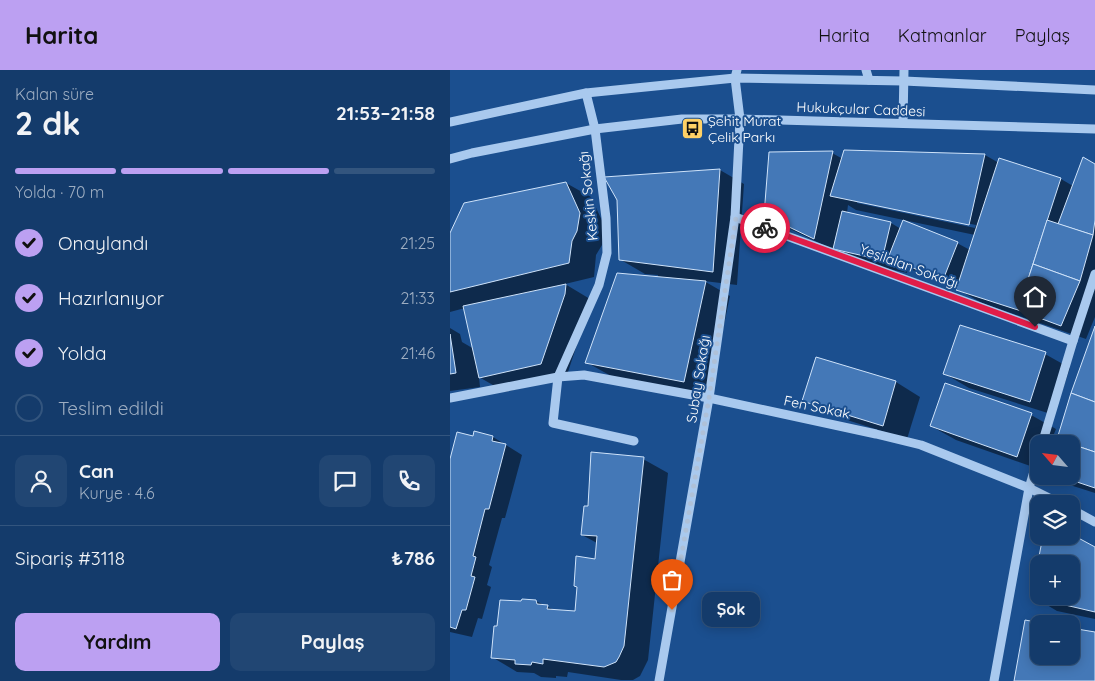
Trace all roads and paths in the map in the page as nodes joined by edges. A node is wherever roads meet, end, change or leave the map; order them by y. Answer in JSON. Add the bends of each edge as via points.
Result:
{"nodes":[{"id":1,"x":866,"y":70,"type":"edge"},
{"id":2,"x":904,"y":70,"type":"edge"},
{"id":3,"x":736,"y":74,"type":"edge"},
{"id":4,"x":869,"y":80,"type":"junction"},
{"id":5,"x":904,"y":81,"type":"junction"},
{"id":6,"x":1095,"y":90,"type":"edge"},
{"id":7,"x":586,"y":94,"type":"junction"},
{"id":8,"x":740,"y":119,"type":"junction"},
{"id":9,"x":450,"y":122,"type":"edge"},
{"id":10,"x":903,"y":123,"type":"junction"},
{"id":11,"x":1095,"y":129,"type":"edge"},
{"id":12,"x":595,"y":130,"type":"junction"},
{"id":13,"x":450,"y":159,"type":"edge"},
{"id":14,"x":736,"y":217,"type":"junction"},
{"id":15,"x":1095,"y":274,"type":"edge"},
{"id":16,"x":1073,"y":341,"type":"junction"},
{"id":17,"x":558,"y":377,"type":"junction"},
{"id":18,"x":450,"y":398,"type":"edge"},
{"id":19,"x":709,"y":398,"type":"junction"},
{"id":20,"x":1045,"y":435,"type":"edge"},
{"id":21,"x":634,"y":441,"type":"dead end"},
{"id":22,"x":1030,"y":485,"type":"edge"},
{"id":23,"x":1029,"y":488,"type":"junction"},
{"id":24,"x":1043,"y":495,"type":"edge"},
{"id":25,"x":1080,"y":514,"type":"edge"},
{"id":26,"x":1095,"y":522,"type":"edge"},
{"id":27,"x":659,"y":681,"type":"edge"},
{"id":28,"x":994,"y":681,"type":"edge"}],
"edges":[{"from":1,"to":4,"type":"street"},
{"from":2,"to":5,"type":"street"},
{"from":3,"to":4,"type":"street","name":"Hukukçular Caddesi"},
{"from":3,"to":7,"type":"street","name":"Hukukçular Caddesi"},
{"from":3,"to":8,"type":"street","name":"Subay Sokağı"},
{"from":4,"to":5,"type":"street","name":"Hukukçular Caddesi"},
{"from":5,"to":6,"type":"street","name":"Hukukçular Caddesi"},
{"from":5,"to":10,"type":"street"},
{"from":7,"to":9,"type":"street","name":"Hukukçular Caddesi"},
{"from":7,"to":12,"type":"street","name":"Keskin Sokağı"},
{"from":8,"to":10,"type":"street","name":"Hukukçular Caddesi"},
{"from":8,"to":12,"type":"street","name":"Hukukçular Caddesi","via":[[682,119]]},
{"from":8,"to":14,"type":"street","name":"Subay Sokağı"},
{"from":10,"to":11,"type":"street","name":"Hukukçular Caddesi"},
{"from":12,"to":13,"type":"street","name":"Hukukçular Caddesi"},
{"from":12,"to":17,"type":"street","name":"Keskin Sokağı","via":[[607,253],[599,285]]},
{"from":14,"to":16,"type":"street","name":"Yeşilalan Sokağı"},
{"from":14,"to":19,"type":"street","name":"Subay Sokağı"},
{"from":15,"to":16,"type":"street"},
{"from":16,"to":20,"type":"street"},
{"from":17,"to":18,"type":"street","name":"Fen Sokak"},
{"from":17,"to":19,"type":"street","name":"Fen Sokak","via":[[584,375]]},
{"from":17,"to":21,"type":"street","name":"Keskin Sokağı","via":[[553,423]]},
{"from":19,"to":23,"type":"street","name":"Fen Sokak","via":[[921,445]]},
{"from":19,"to":27,"type":"street","name":"Subay Sokağı"},
{"from":22,"to":23,"type":"street"},
{"from":23,"to":24,"type":"street","name":"Fen Sokak"},
{"from":23,"to":28,"type":"street"},
{"from":25,"to":26,"type":"street"}]}
